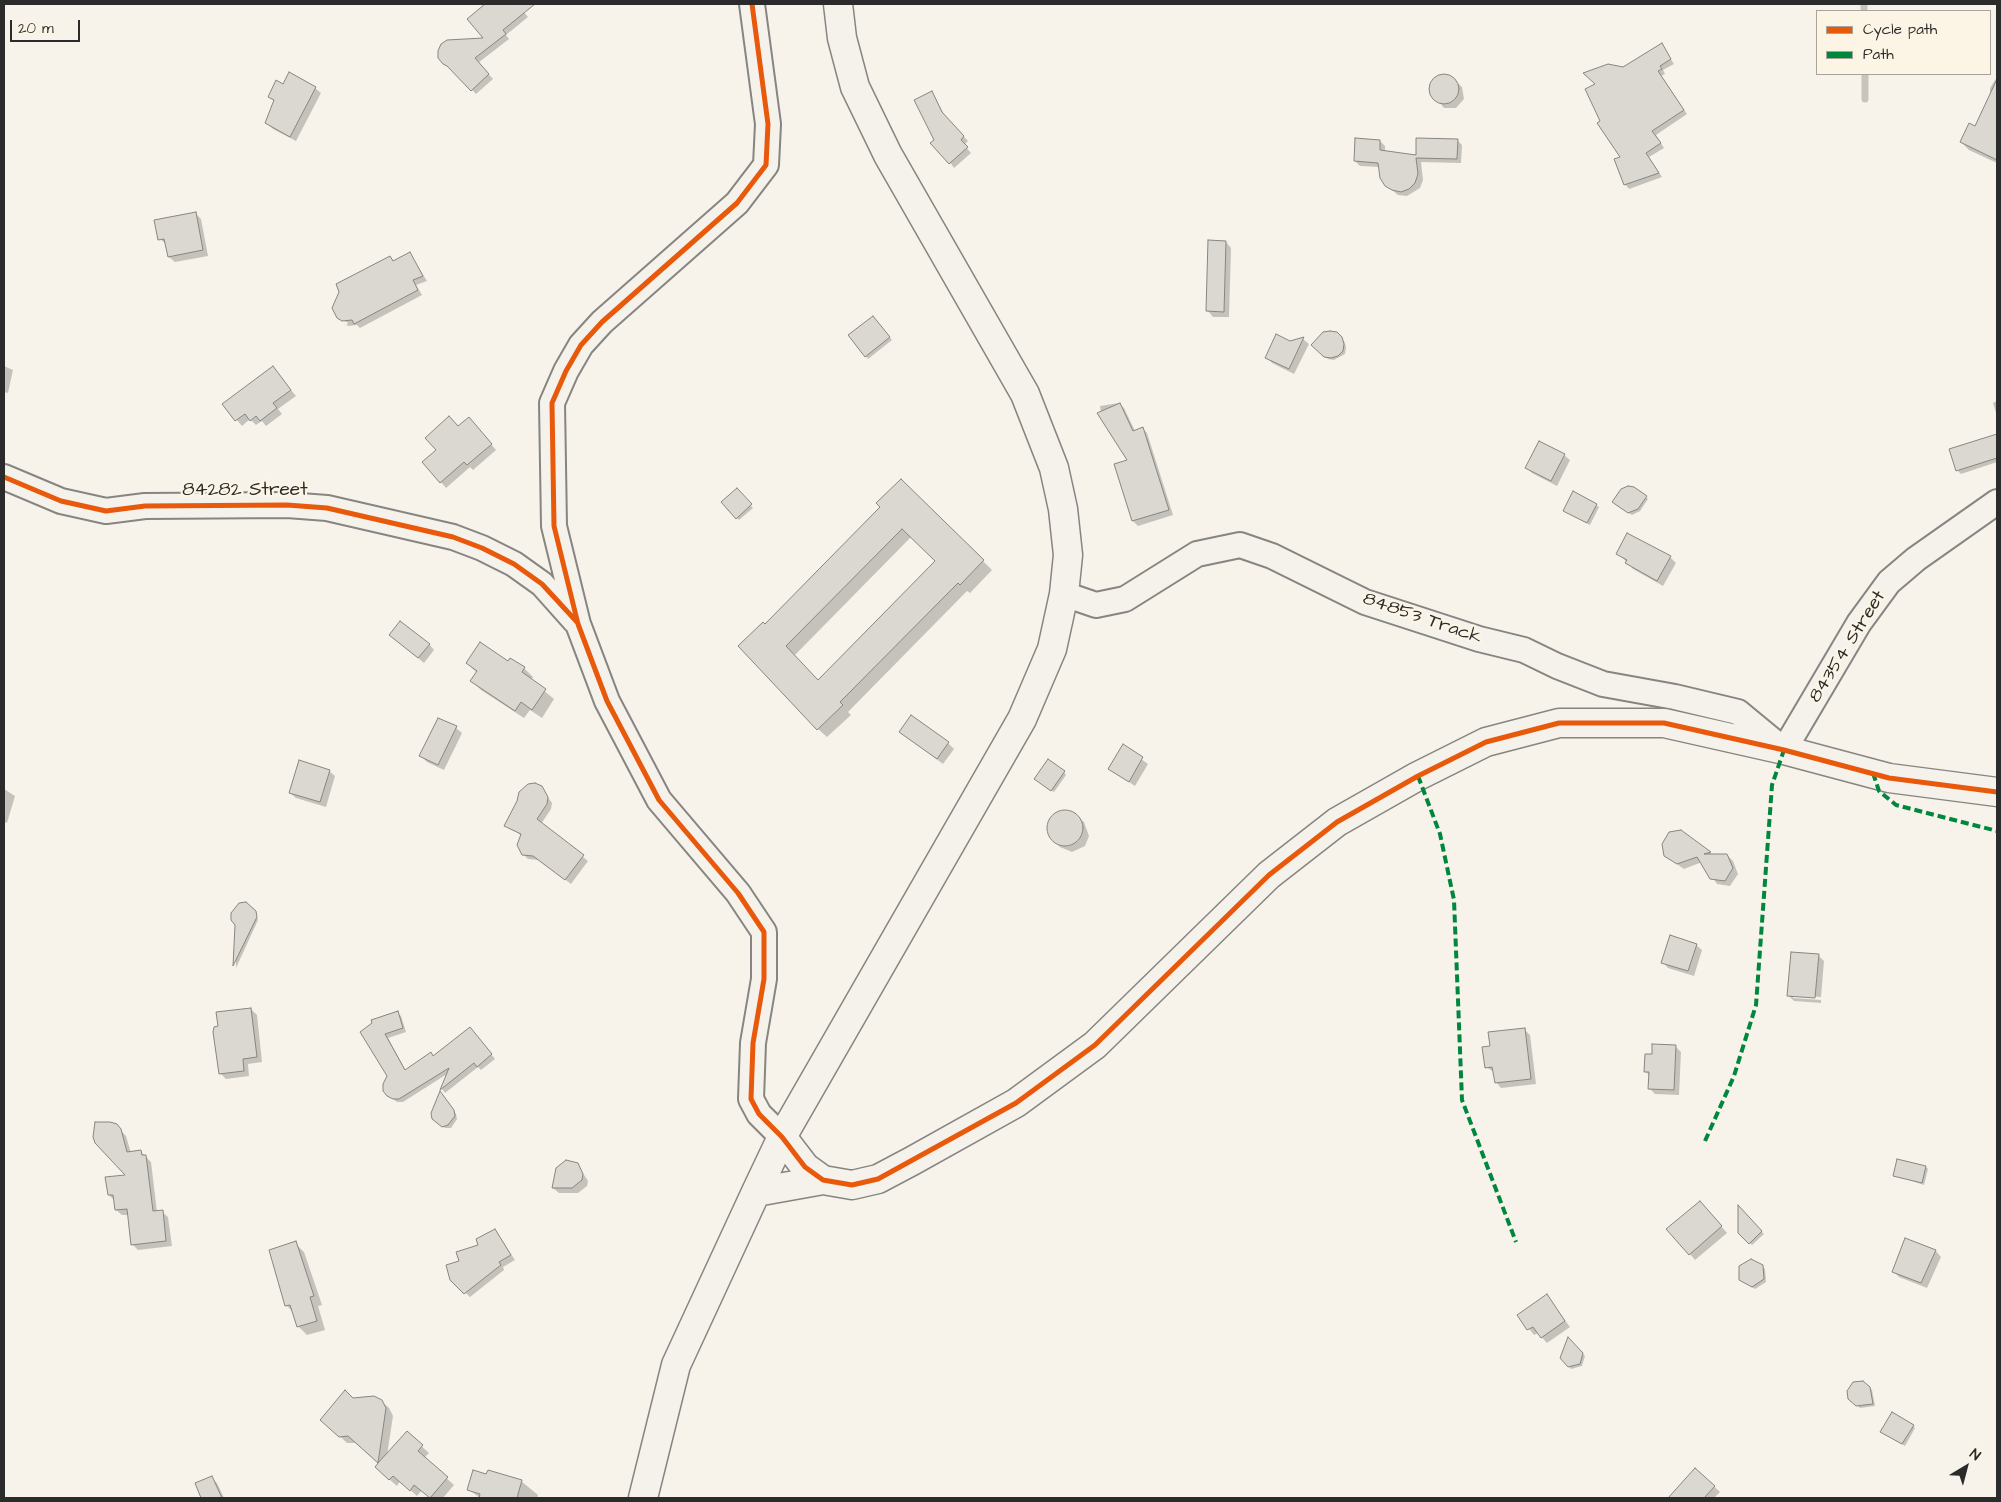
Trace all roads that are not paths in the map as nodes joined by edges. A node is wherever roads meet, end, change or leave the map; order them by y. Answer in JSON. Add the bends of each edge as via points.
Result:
{"nodes":[{"id":1,"x":752,"y":4,"type":"edge"},
{"id":2,"x":838,"y":4,"type":"edge"},
{"id":3,"x":4,"y":477,"type":"edge"},
{"id":4,"x":1997,"y":502,"type":"edge"},
{"id":5,"x":1064,"y":594,"type":"junction"},
{"id":6,"x":578,"y":624,"type":"junction"},
{"id":7,"x":1784,"y":750,"type":"junction"},
{"id":8,"x":1997,"y":792,"type":"edge"},
{"id":9,"x":782,"y":1138,"type":"junction"},
{"id":10,"x":823,"y":1180,"type":"junction"},
{"id":11,"x":756,"y":1192,"type":"junction"},
{"id":12,"x":644,"y":1498,"type":"edge"}],
"edges":[{"from":1,"to":6,"type":"street","via":[[768,124],[766,165],[737,203],[602,322],[581,345],[552,403],[554,526]]},
{"from":2,"to":5,"type":"street","via":[[842,38],[855,87],[888,155],[1025,394],[1054,468],[1068,555]]},
{"from":3,"to":6,"type":"street","name":"84282 Street","via":[[61,501],[106,511],[145,506],[287,505],[327,508],[453,537],[514,564],[542,584]]},
{"from":4,"to":7,"type":"street","name":"84354 Street","via":[[1889,582],[1859,623]]},
{"from":5,"to":7,"type":"street","name":"84853 Track","via":[[1096,606],[1125,599],[1197,554],[1240,545],[1272,556],[1365,602],[1479,640],[1524,650],[1603,684],[1738,712]]},
{"from":5,"to":9,"type":"street","via":[[1052,649],[1022,719]]},
{"from":6,"to":9,"type":"street","via":[[607,701],[659,800],[738,893],[764,932],[764,980],[753,1043],[751,1099],[758,1114]]},
{"from":7,"to":8,"type":"street","via":[[1889,778]]},
{"from":7,"to":10,"type":"street","via":[[1664,723],[1559,723],[1486,742],[1337,822],[1269,875],[1094,1045],[1016,1103],[878,1178],[852,1185]]},
{"from":9,"to":10,"type":"street","via":[[805,1167]]},
{"from":9,"to":11,"type":"street"},
{"from":10,"to":11,"type":"street"},
{"from":11,"to":12,"type":"street","via":[[676,1365]]}]}
